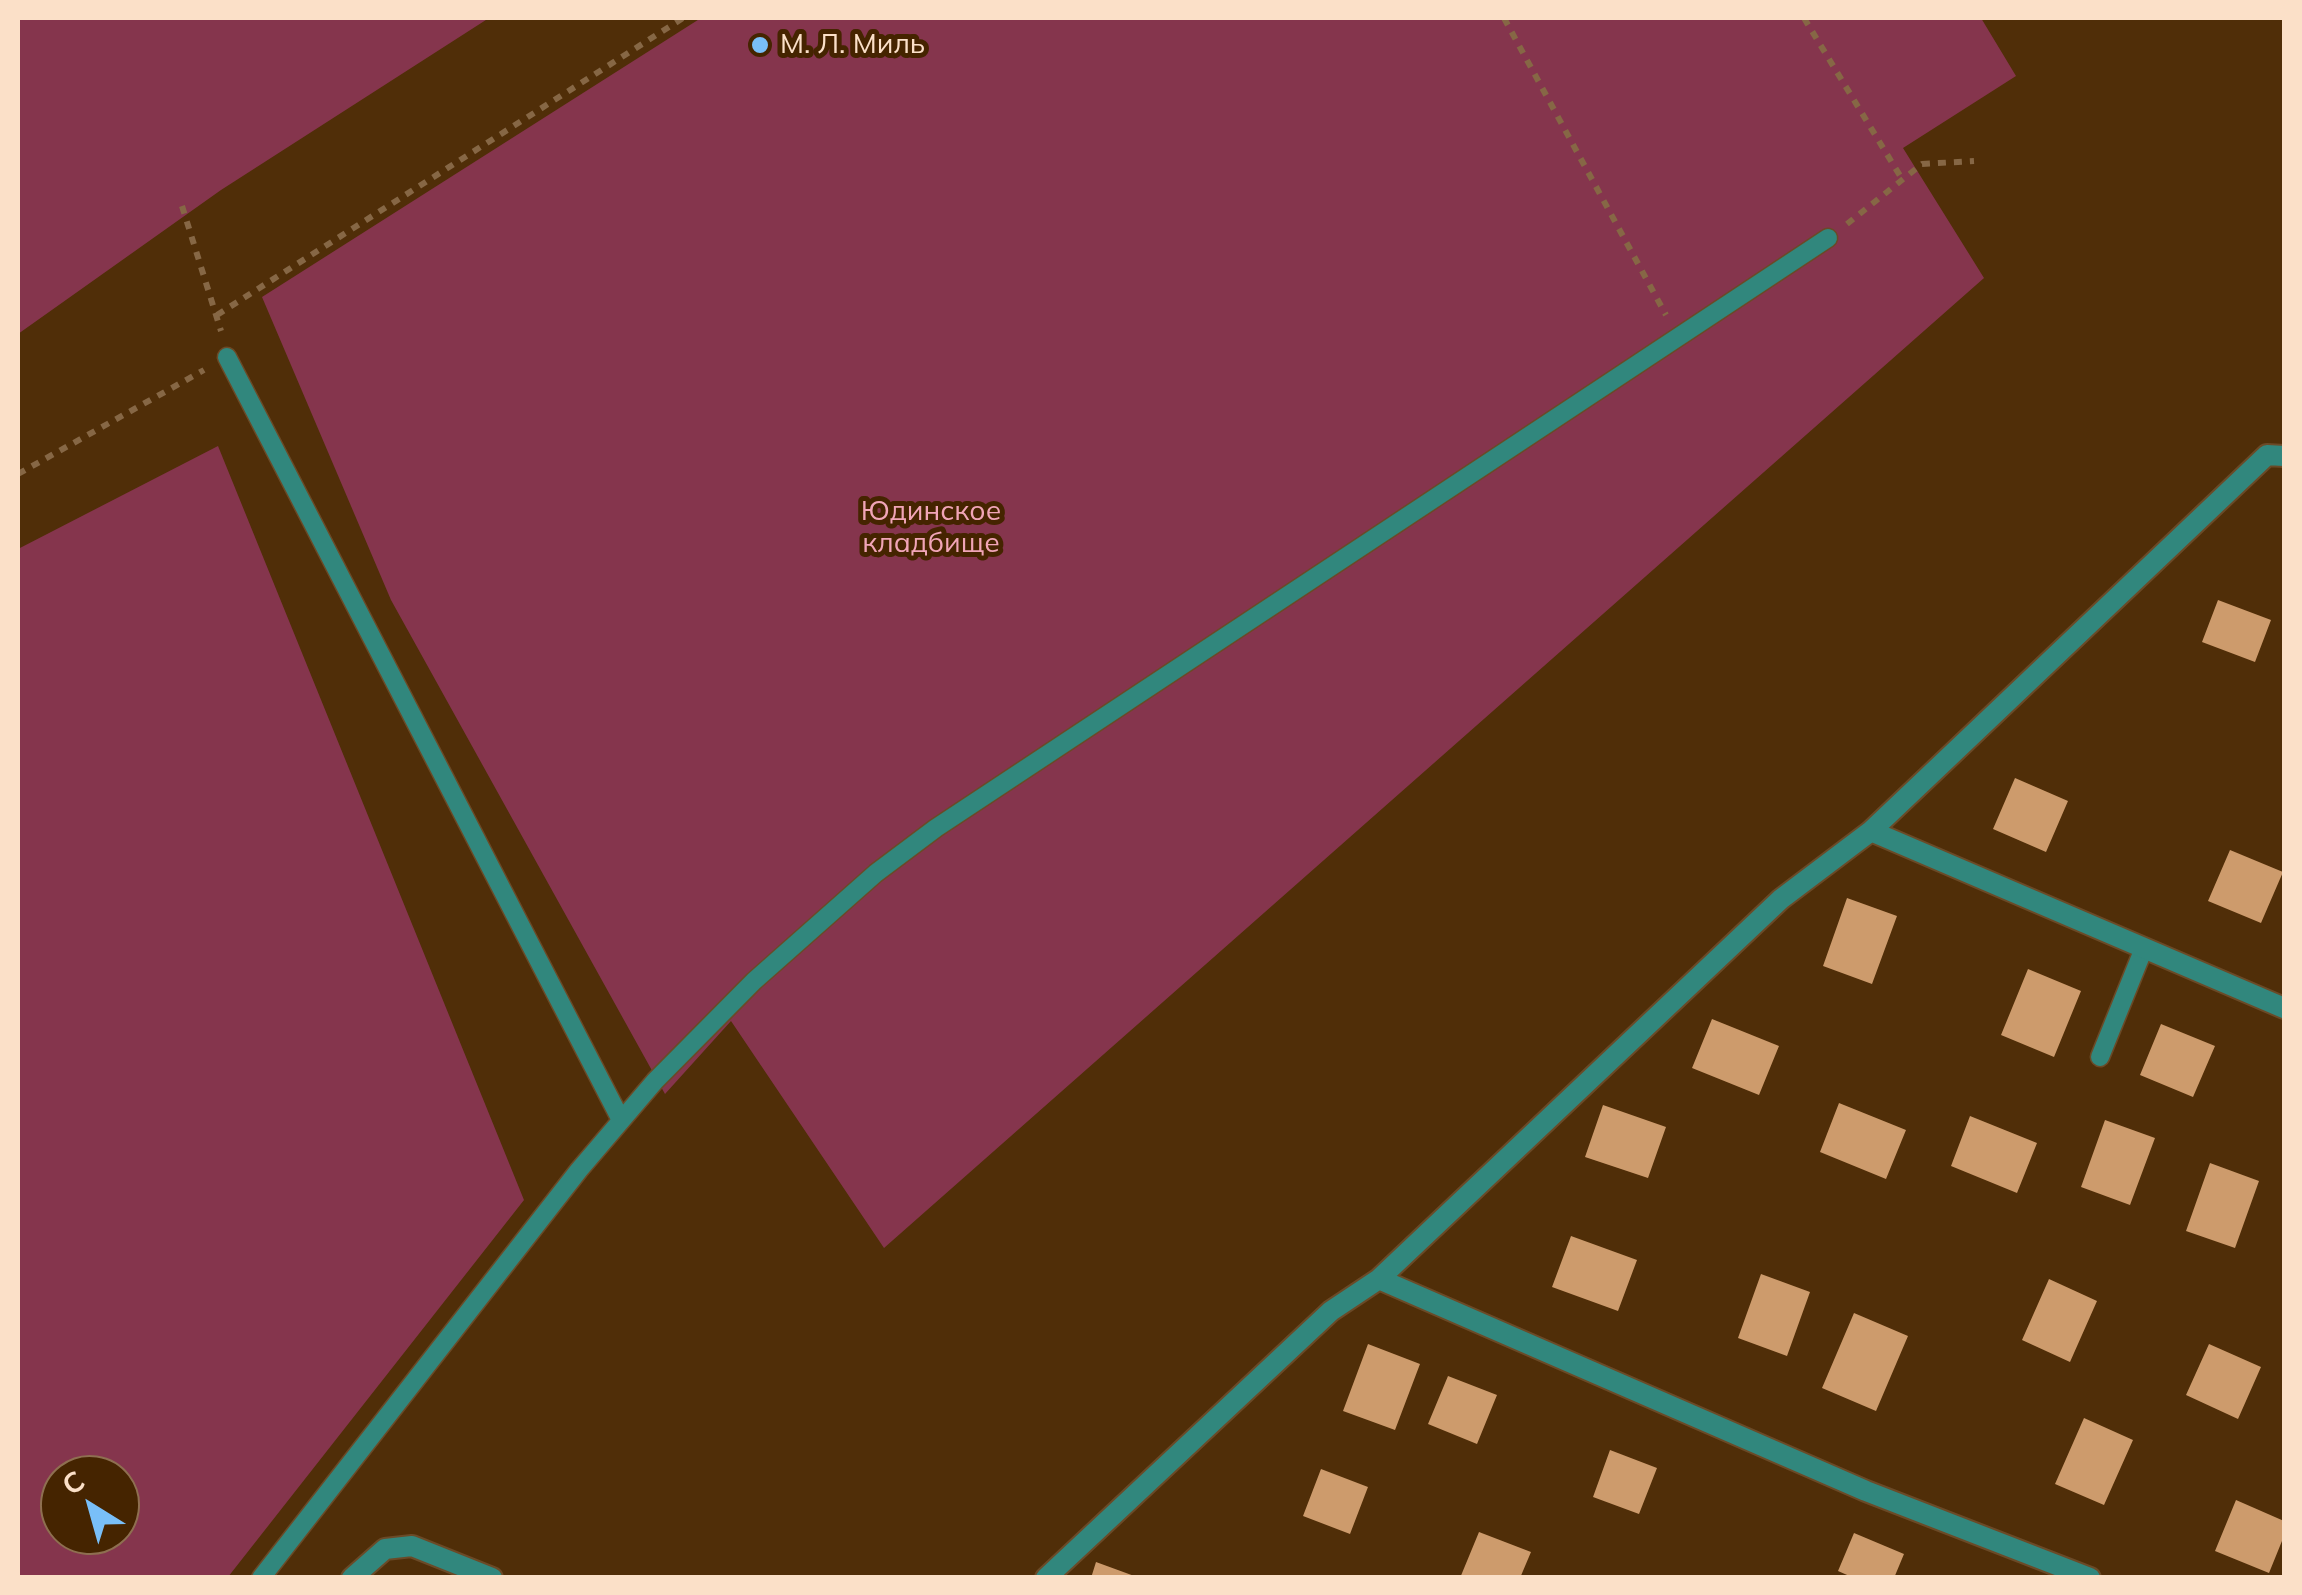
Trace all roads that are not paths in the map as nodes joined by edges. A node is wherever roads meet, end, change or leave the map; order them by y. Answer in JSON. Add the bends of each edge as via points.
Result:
{"nodes":[{"id":1,"x":1828,"y":238,"type":"road end"},
{"id":2,"x":226,"y":358,"type":"road end"},
{"id":3,"x":2284,"y":456,"type":"edge"},
{"id":4,"x":1871,"y":832,"type":"junction"},
{"id":5,"x":2144,"y":948,"type":"junction"},
{"id":6,"x":2284,"y":1008,"type":"edge"},
{"id":7,"x":2100,"y":1056,"type":"dead end"},
{"id":8,"x":621,"y":1120,"type":"junction"},
{"id":9,"x":1380,"y":1279,"type":"junction"},
{"id":10,"x":261,"y":1578,"type":"edge"},
{"id":11,"x":352,"y":1578,"type":"edge"},
{"id":12,"x":492,"y":1578,"type":"edge"},
{"id":13,"x":1046,"y":1578,"type":"edge"},
{"id":14,"x":2090,"y":1578,"type":"edge"}],
"edges":[{"from":1,"to":8,"type":"lane","via":[[936,828],[754,980]]},
{"from":2,"to":8,"type":"lane"},
{"from":3,"to":4,"type":"street","via":[[2266,455]]},
{"from":4,"to":5,"type":"street"},
{"from":4,"to":9,"type":"street","via":[[1781,899]]},
{"from":5,"to":6,"type":"street"},
{"from":5,"to":7,"type":"lane"},
{"from":8,"to":10,"type":"lane"},
{"from":9,"to":13,"type":"street","via":[[1331,1311]]},
{"from":9,"to":14,"type":"street","via":[[1866,1490]]},
{"from":11,"to":12,"type":"street","via":[[385,1549],[412,1546]]}]}
